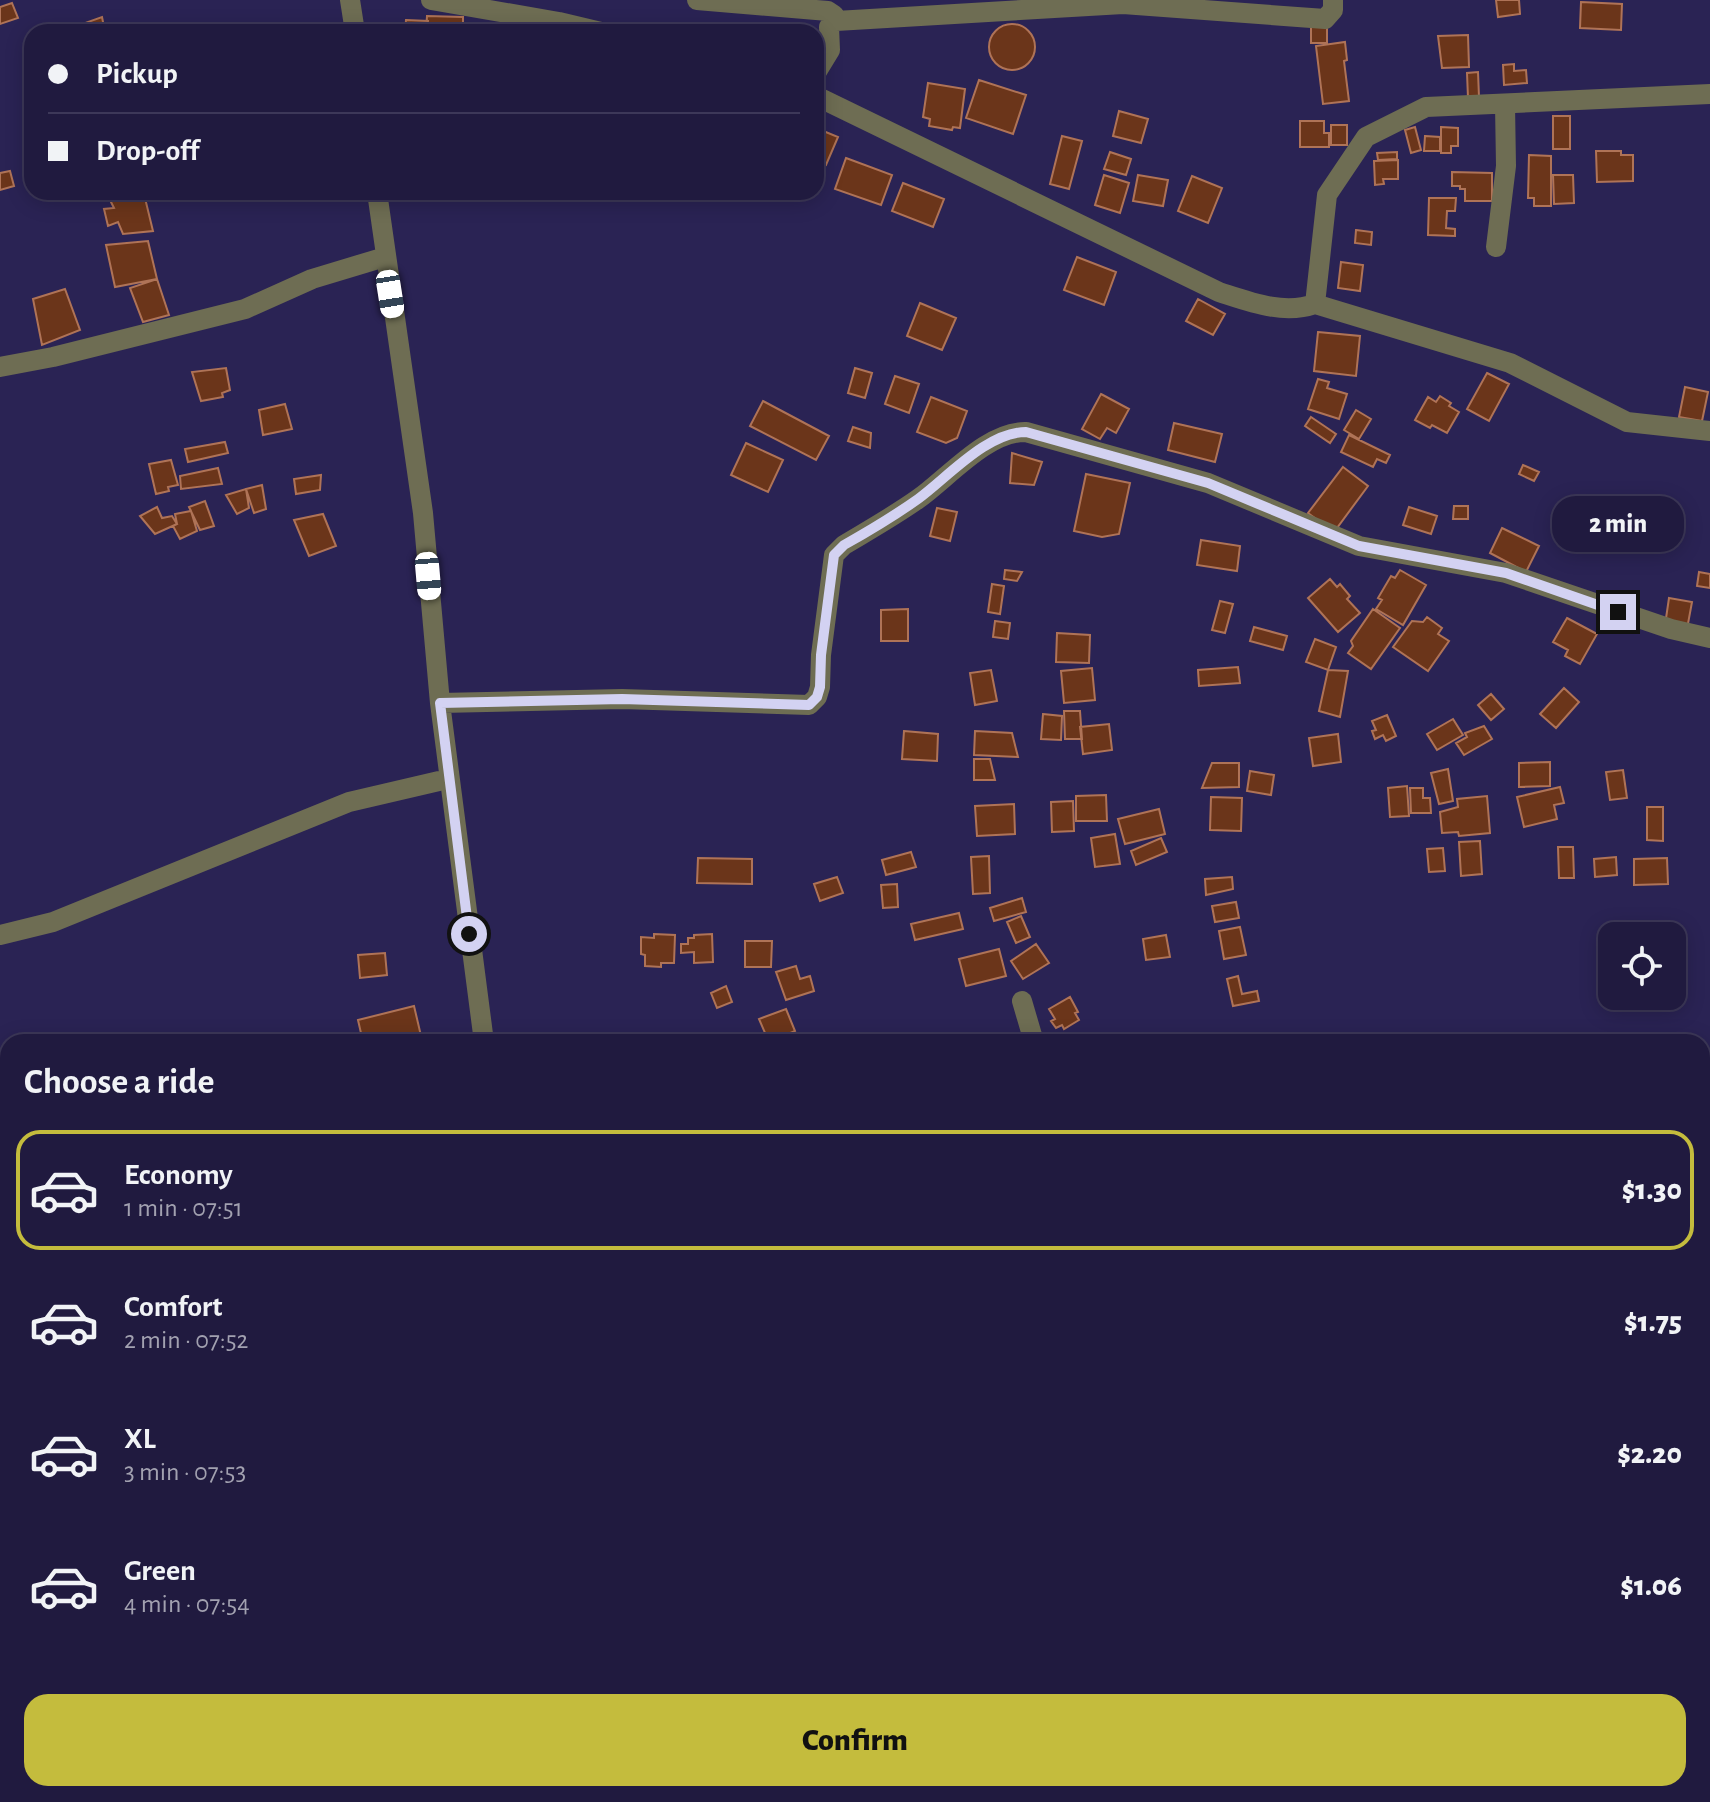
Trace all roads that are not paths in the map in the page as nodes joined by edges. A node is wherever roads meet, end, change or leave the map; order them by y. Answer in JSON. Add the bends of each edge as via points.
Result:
{"nodes":[{"id":1,"x":350,"y":0,"type":"edge"},
{"id":2,"x":431,"y":0,"type":"edge"},
{"id":3,"x":697,"y":0,"type":"edge"},
{"id":4,"x":1333,"y":0,"type":"edge"},
{"id":5,"x":532,"y":8,"type":"edge"},
{"id":6,"x":831,"y":11,"type":"edge"},
{"id":7,"x":354,"y":24,"type":"edge"},
{"id":8,"x":578,"y":24,"type":"edge"},
{"id":9,"x":824,"y":60,"type":"edge"},
{"id":10,"x":1710,"y":94,"type":"edge"},
{"id":11,"x":824,"y":100,"type":"edge"},
{"id":12,"x":1505,"y":105,"type":"junction"},
{"id":13,"x":378,"y":200,"type":"edge"},
{"id":14,"x":1496,"y":247,"type":"dead end"},
{"id":15,"x":385,"y":257,"type":"junction"},
{"id":16,"x":1315,"y":304,"type":"junction"},
{"id":17,"x":0,"y":367,"type":"edge"},
{"id":18,"x":1710,"y":431,"type":"edge"},
{"id":19,"x":1710,"y":638,"type":"edge"},
{"id":20,"x":440,"y":703,"type":"junction"},
{"id":21,"x":439,"y":781,"type":"dead end"},
{"id":22,"x":0,"y":935,"type":"edge"},
{"id":23,"x":1022,"y":1001,"type":"dead end"},
{"id":24,"x":483,"y":1034,"type":"edge"},
{"id":25,"x":1032,"y":1034,"type":"edge"}],
"edges":[{"from":1,"to":7,"type":"street"},
{"from":2,"to":5,"type":"street"},
{"from":3,"to":6,"type":"street"},
{"from":4,"to":6,"type":"street","via":[[1325,19],[1123,4]]},
{"from":5,"to":8,"type":"street"},
{"from":6,"to":9,"type":"street","via":[[830,50]]},
{"from":10,"to":12,"type":"street"},
{"from":11,"to":16,"type":"street","via":[[1219,292],[1276,307]]},
{"from":12,"to":14,"type":"street","via":[[1506,166]]},
{"from":12,"to":16,"type":"street","via":[[1426,107],[1366,137],[1327,195]]},
{"from":13,"to":15,"type":"street"},
{"from":15,"to":17,"type":"street","via":[[312,279],[245,309]]},
{"from":15,"to":20,"type":"street","via":[[423,513]]},
{"from":16,"to":18,"type":"street","via":[[1510,363],[1627,422]]},
{"from":19,"to":20,"type":"street","via":[[1506,573],[1359,546],[1208,483],[1014,432],[991,442],[834,555],[820,687],[809,705],[622,699]]},
{"from":20,"to":24,"type":"street"},
{"from":21,"to":22,"type":"street","via":[[349,802],[53,922]]},
{"from":23,"to":25,"type":"street"}]}
